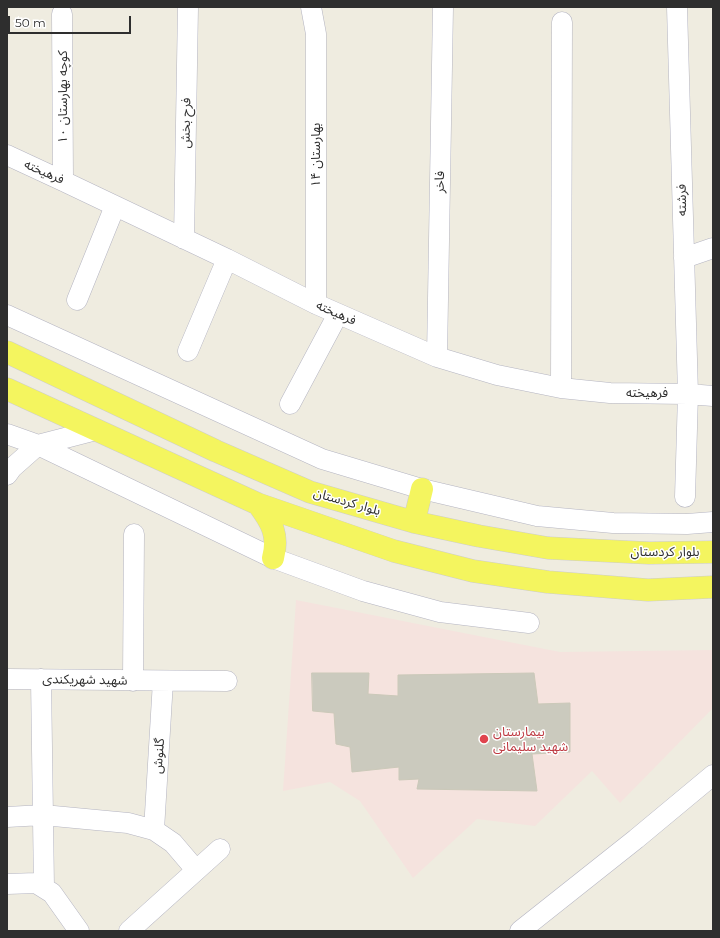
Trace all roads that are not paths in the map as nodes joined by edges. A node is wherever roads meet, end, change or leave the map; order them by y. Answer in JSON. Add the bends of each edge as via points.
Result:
{"nodes":[{"id":1,"x":188,"y":7,"type":"edge"},
{"id":2,"x":310,"y":7,"type":"edge"},
{"id":3,"x":443,"y":7,"type":"edge"},
{"id":4,"x":677,"y":7,"type":"edge"},
{"id":5,"x":62,"y":14,"type":"dead end"},
{"id":6,"x":562,"y":22,"type":"dead end"},
{"id":7,"x":9,"y":162,"type":"edge"},
{"id":8,"x":63,"y":181,"type":"junction"},
{"id":9,"x":115,"y":206,"type":"junction"},
{"id":10,"x":184,"y":239,"type":"junction"},
{"id":11,"x":713,"y":248,"type":"edge"},
{"id":12,"x":684,"y":258,"type":"junction"},
{"id":13,"x":227,"y":259,"type":"junction"},
{"id":14,"x":78,"y":300,"type":"dead end"},
{"id":15,"x":316,"y":304,"type":"junction"},
{"id":16,"x":338,"y":314,"type":"junction"},
{"id":17,"x":7,"y":315,"type":"edge"},
{"id":18,"x":188,"y":351,"type":"dead end"},
{"id":19,"x":7,"y":352,"type":"edge"},
{"id":20,"x":437,"y":357,"type":"junction"},
{"id":21,"x":561,"y":388,"type":"junction"},
{"id":22,"x":7,"y":389,"type":"edge"},
{"id":23,"x":688,"y":394,"type":"junction"},
{"id":24,"x":713,"y":396,"type":"edge"},
{"id":25,"x":290,"y":404,"type":"dead end"},
{"id":26,"x":96,"y":430,"type":"junction"},
{"id":27,"x":7,"y":434,"type":"edge"},
{"id":28,"x":38,"y":446,"type":"junction"},
{"id":29,"x":7,"y":475,"type":"edge"},
{"id":30,"x":422,"y":489,"type":"junction"},
{"id":31,"x":685,"y":497,"type":"dead end"},
{"id":32,"x":258,"y":504,"type":"junction"},
{"id":33,"x":414,"y":522,"type":"junction"},
{"id":34,"x":713,"y":522,"type":"edge"},
{"id":35,"x":134,"y":534,"type":"dead end"},
{"id":36,"x":713,"y":552,"type":"edge"},
{"id":37,"x":273,"y":558,"type":"junction"},
{"id":38,"x":713,"y":587,"type":"edge"},
{"id":39,"x":529,"y":623,"type":"dead end"},
{"id":40,"x":7,"y":679,"type":"edge"},
{"id":41,"x":41,"y":679,"type":"junction"},
{"id":42,"x":133,"y":681,"type":"junction"},
{"id":43,"x":163,"y":681,"type":"junction"},
{"id":44,"x":227,"y":681,"type":"dead end"},
{"id":45,"x":713,"y":775,"type":"edge"},
{"id":46,"x":43,"y":815,"type":"junction"},
{"id":47,"x":7,"y":817,"type":"edge"},
{"id":48,"x":154,"y":830,"type":"junction"},
{"id":49,"x":220,"y":849,"type":"dead end"},
{"id":50,"x":196,"y":870,"type":"junction"},
{"id":51,"x":7,"y":884,"type":"edge"},
{"id":52,"x":44,"y":888,"type":"junction"},
{"id":53,"x":79,"y":931,"type":"edge"},
{"id":54,"x":129,"y":931,"type":"edge"},
{"id":55,"x":520,"y":931,"type":"edge"}],
"edges":[{"from":1,"to":10,"type":"street","name":"فرح بخش"},
{"from":2,"to":15,"type":"street","name":"بهارستان ۱۴","via":[[316,34]]},
{"from":3,"to":20,"type":"street","name":"فاخر"},
{"from":4,"to":12,"type":"street","name":"فرشته"},
{"from":5,"to":8,"type":"street","name":"کوچه بهارستان ۱۰"},
{"from":6,"to":21,"type":"street"},
{"from":7,"to":8,"type":"street","name":"فرهیخته"},
{"from":8,"to":9,"type":"street","name":"فرهیخته"},
{"from":9,"to":10,"type":"street","name":"فرهیخته"},
{"from":9,"to":14,"type":"street"},
{"from":10,"to":13,"type":"street","name":"فرهیخته"},
{"from":11,"to":12,"type":"street"},
{"from":12,"to":23,"type":"street","name":"فرشته"},
{"from":13,"to":15,"type":"street","name":"فرهیخته"},
{"from":13,"to":18,"type":"street"},
{"from":15,"to":16,"type":"street","name":"فرهیخته"},
{"from":16,"to":20,"type":"street","name":"فرهیخته"},
{"from":16,"to":25,"type":"street"},
{"from":17,"to":30,"type":"street","via":[[322,459]]},
{"from":19,"to":33,"type":"main road","name":"بلوار کردستان","via":[[310,492]]},
{"from":20,"to":21,"type":"street","name":"فرهیخته","via":[[497,376]]},
{"from":21,"to":23,"type":"street","name":"فرهیخته","via":[[610,393]]},
{"from":22,"to":26,"type":"main road"},
{"from":23,"to":24,"type":"street","name":"فرهیخته"},
{"from":23,"to":31,"type":"street","name":"فرشته"},
{"from":26,"to":28,"type":"street"},
{"from":26,"to":32,"type":"main road"},
{"from":27,"to":28,"type":"street"},
{"from":28,"to":29,"type":"street"},
{"from":28,"to":37,"type":"street"},
{"from":30,"to":33,"type":"main road"},
{"from":30,"to":34,"type":"street","via":[[537,516],[613,523]]},
{"from":32,"to":37,"type":"main road","via":[[275,532],[276,548]]},
{"from":32,"to":38,"type":"main road","via":[[394,551],[473,571],[548,582],[648,590]]},
{"from":33,"to":36,"type":"main road","name":"بلوار کردستان","via":[[548,548],[650,554]]},
{"from":35,"to":42,"type":"street"},
{"from":37,"to":39,"type":"street","via":[[363,591],[440,612]]},
{"from":40,"to":41,"type":"street","name":"شهید شهریکندی"},
{"from":41,"to":42,"type":"street","name":"شهید شهریکندی"},
{"from":41,"to":46,"type":"street"},
{"from":42,"to":43,"type":"street","name":"شهید شهریکندی"},
{"from":43,"to":44,"type":"street","name":"شهید شهریکندی"},
{"from":43,"to":48,"type":"street","name":"گلنوش"},
{"from":45,"to":55,"type":"street"},
{"from":46,"to":47,"type":"street"},
{"from":46,"to":48,"type":"street","via":[[128,823]]},
{"from":46,"to":52,"type":"street"},
{"from":48,"to":50,"type":"street","via":[[173,844]]},
{"from":49,"to":50,"type":"street"},
{"from":50,"to":54,"type":"street"},
{"from":51,"to":52,"type":"street","via":[[36,883]]},
{"from":52,"to":53,"type":"street","via":[[52,893]]}]}
